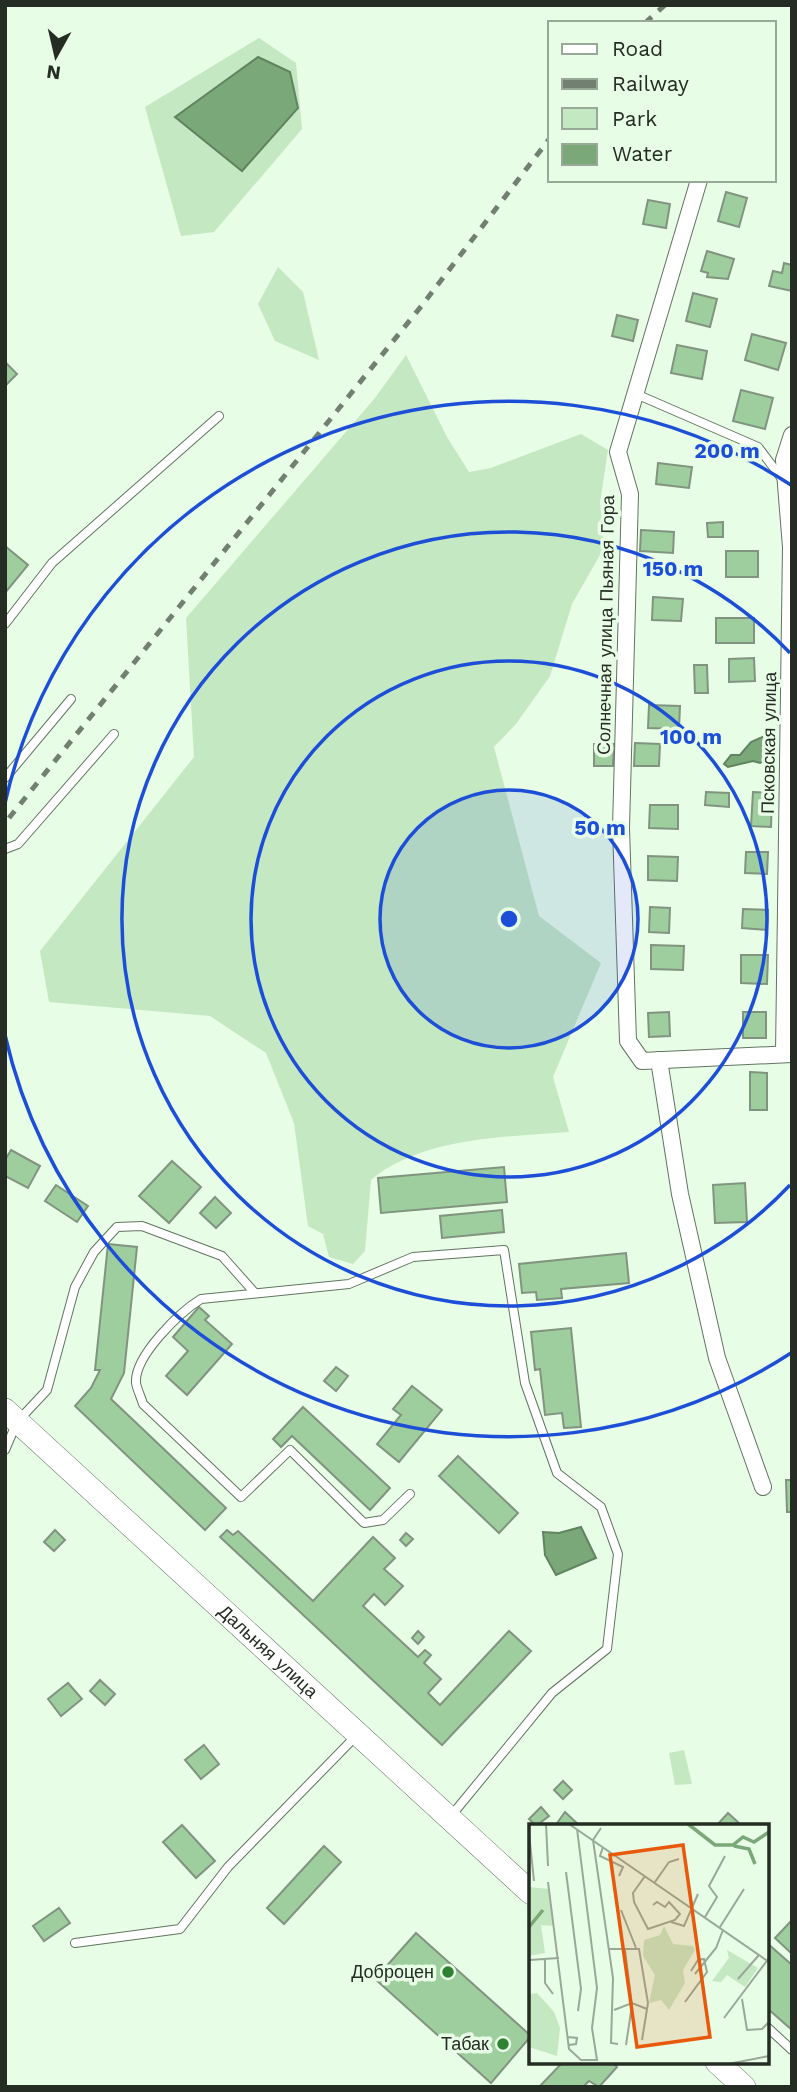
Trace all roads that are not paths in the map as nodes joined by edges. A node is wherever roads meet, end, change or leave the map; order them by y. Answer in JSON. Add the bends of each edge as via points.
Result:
{"nodes":[{"id":1,"x":698,"y":182,"type":"edge"},
{"id":2,"x":636,"y":394,"type":"junction"},
{"id":3,"x":219,"y":416,"type":"dead end"},
{"id":4,"x":792,"y":435,"type":"edge"},
{"id":5,"x":789,"y":483,"type":"edge"},
{"id":6,"x":5,"y":624,"type":"edge"},
{"id":7,"x":71,"y":699,"type":"dead end"},
{"id":8,"x":114,"y":734,"type":"dead end"},
{"id":9,"x":5,"y":778,"type":"edge"},
{"id":10,"x":5,"y":849,"type":"edge"},
{"id":11,"x":788,"y":1054,"type":"edge"},
{"id":12,"x":659,"y":1060,"type":"junction"},
{"id":13,"x":254,"y":1292,"type":"junction"},
{"id":14,"x":11,"y":1416,"type":"edge"},
{"id":15,"x":5,"y":1450,"type":"edge"},
{"id":16,"x":763,"y":1487,"type":"dead end"},
{"id":17,"x":410,"y":1494,"type":"dead end"},
{"id":18,"x":359,"y":1733,"type":"junction"},
{"id":19,"x":449,"y":1818,"type":"junction"},
{"id":20,"x":529,"y":1891,"type":"edge"},
{"id":21,"x":75,"y":1943,"type":"dead end"},
{"id":22,"x":769,"y":2029,"type":"edge"},
{"id":23,"x":792,"y":2050,"type":"edge"},
{"id":24,"x":719,"y":2064,"type":"edge"},
{"id":25,"x":744,"y":2087,"type":"edge"}],
"edges":[{"from":1,"to":2,"type":"street","name":"Солнечная улица Пьяная Гора"},
{"from":2,"to":5,"type":"lane","via":[[758,447]]},
{"from":2,"to":12,"type":"street","name":"Солнечная улица Пьяная Гора","via":[[618,452],[629,494],[621,828],[628,1041],[642,1061]]},
{"from":3,"to":6,"type":"lane","via":[[52,563]]},
{"from":4,"to":5,"type":"street","name":"Псковская улица","via":[[784,460]]},
{"from":5,"to":11,"type":"street","name":"Псковская улица"},
{"from":7,"to":9,"type":"lane"},
{"from":8,"to":10,"type":"lane","via":[[18,844]]},
{"from":11,"to":12,"type":"street"},
{"from":12,"to":16,"type":"street","via":[[680,1194],[717,1358]]},
{"from":13,"to":14,"type":"lane","via":[[222,1256],[142,1226],[117,1227],[94,1252],[75,1287],[47,1390]]},
{"from":13,"to":17,"type":"lane","via":[[201,1299],[182,1311],[140,1363],[136,1383],[143,1404],[241,1497],[290,1450],[364,1523],[383,1520]]},
{"from":13,"to":19,"type":"lane","via":[[349,1284],[413,1257],[504,1250],[525,1383],[557,1473],[601,1507],[618,1554],[607,1649],[552,1693]]},
{"from":14,"to":15,"type":"lane"},
{"from":14,"to":18,"type":"main road","name":"Дальняя улица"},
{"from":18,"to":19,"type":"main road","name":"Дальняя улица"},
{"from":18,"to":21,"type":"lane","via":[[228,1867],[180,1929]]},
{"from":19,"to":20,"type":"main road","name":"Дальняя улица"},
{"from":22,"to":23,"type":"lane"},
{"from":24,"to":25,"type":"main road"}]}
